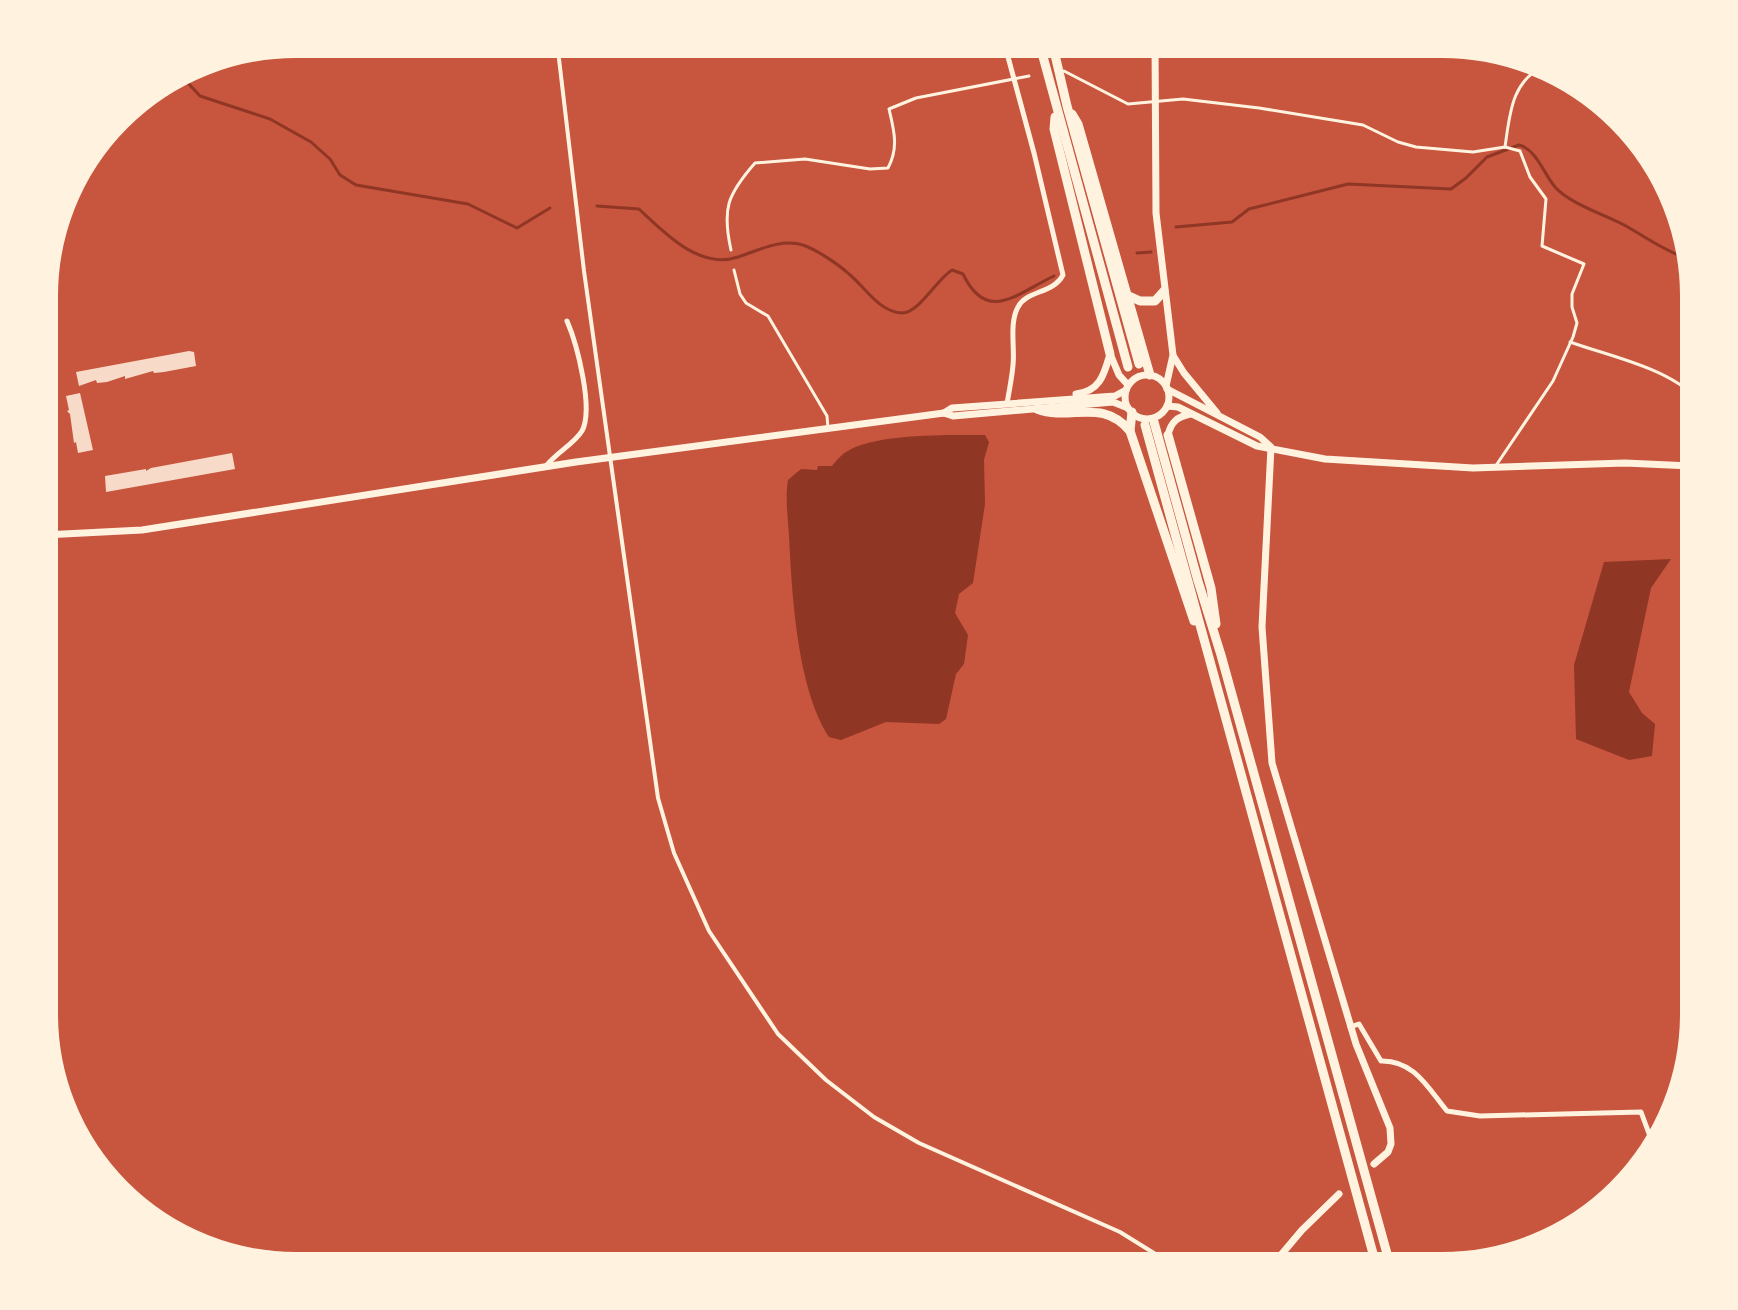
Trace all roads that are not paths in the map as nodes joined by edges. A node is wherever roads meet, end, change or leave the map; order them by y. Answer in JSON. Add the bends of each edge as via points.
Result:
{"nodes":[{"id":1,"x":559,"y":57,"type":"edge"},
{"id":2,"x":1008,"y":57,"type":"edge"},
{"id":3,"x":1043,"y":57,"type":"edge"},
{"id":4,"x":1056,"y":57,"type":"edge"},
{"id":5,"x":1155,"y":57,"type":"edge"},
{"id":6,"x":1064,"y":71,"type":"dead end"},
{"id":7,"x":1532,"y":73,"type":"edge"},
{"id":8,"x":1029,"y":76,"type":"dead end"},
{"id":9,"x":1013,"y":80,"type":"junction"},
{"id":10,"x":1156,"y":102,"type":"junction"},
{"id":11,"x":1055,"y":106,"type":"junction"},
{"id":12,"x":1067,"y":106,"type":"junction"},
{"id":13,"x":1506,"y":148,"type":"junction"},
{"id":14,"x":731,"y":250,"type":"dead end"},
{"id":15,"x":734,"y":270,"type":"dead end"},
{"id":16,"x":1164,"y":291,"type":"junction"},
{"id":17,"x":1129,"y":296,"type":"junction"},
{"id":18,"x":567,"y":321,"type":"dead end"},
{"id":19,"x":1570,"y":342,"type":"junction"},
{"id":20,"x":1110,"y":354,"type":"junction"},
{"id":21,"x":1173,"y":355,"type":"junction"},
{"id":22,"x":1154,"y":376,"type":"junction"},
{"id":23,"x":1682,"y":386,"type":"edge"},
{"id":24,"x":1167,"y":387,"type":"junction"},
{"id":25,"x":1127,"y":388,"type":"junction"},
{"id":26,"x":1007,"y":404,"type":"junction"},
{"id":27,"x":1037,"y":405,"type":"junction"},
{"id":28,"x":1164,"y":409,"type":"junction"},
{"id":29,"x":1130,"y":410,"type":"junction"},
{"id":30,"x":944,"y":413,"type":"junction"},
{"id":31,"x":1190,"y":414,"type":"junction"},
{"id":32,"x":1220,"y":417,"type":"junction"},
{"id":33,"x":828,"y":428,"type":"junction"},
{"id":34,"x":1130,"y":431,"type":"junction"},
{"id":35,"x":1168,"y":435,"type":"junction"},
{"id":36,"x":1271,"y":447,"type":"junction"},
{"id":37,"x":1682,"y":465,"type":"edge"},
{"id":38,"x":546,"y":466,"type":"junction"},
{"id":39,"x":1494,"y":467,"type":"junction"},
{"id":40,"x":56,"y":534,"type":"edge"},
{"id":41,"x":1221,"y":655,"type":"junction"},
{"id":42,"x":1209,"y":658,"type":"junction"},
{"id":43,"x":1350,"y":1027,"type":"junction"},
{"id":44,"x":1649,"y":1134,"type":"edge"},
{"id":45,"x":1374,"y":1164,"type":"dead end"},
{"id":46,"x":1339,"y":1194,"type":"dead end"},
{"id":47,"x":1155,"y":1254,"type":"edge"},
{"id":48,"x":1282,"y":1254,"type":"edge"},
{"id":49,"x":1374,"y":1254,"type":"edge"},
{"id":50,"x":1388,"y":1254,"type":"edge"}],
"edges":[{"from":1,"to":47,"type":"street","via":[[658,798],[674,853],[709,931],[778,1034],[874,1117],[919,1143],[1120,1232]]},
{"from":2,"to":9,"type":"street"},
{"from":3,"to":11,"type":"highway"},
{"from":4,"to":12,"type":"highway"},
{"from":5,"to":10,"type":"street"},
{"from":6,"to":10,"type":"lane","via":[[1128,104]]},
{"from":7,"to":13,"type":"lane","via":[[1520,84],[1510,112]]},
{"from":8,"to":9,"type":"lane"},
{"from":9,"to":14,"type":"lane","via":[[916,98],[889,109],[895,154],[888,168],[805,159],[755,163],[726,208]]},
{"from":9,"to":26,"type":"street","via":[[1063,275],[1058,284],[1018,306]]},
{"from":10,"to":13,"type":"lane","via":[[1183,99],[1328,118],[1437,150]]},
{"from":10,"to":16,"type":"street","via":[[1156,213]]},
{"from":11,"to":12,"type":"highway","via":[[1134,365]]},
{"from":11,"to":20,"type":"highway","via":[[1054,129]]},
{"from":12,"to":17,"type":"highway","via":[[1078,124]]},
{"from":13,"to":19,"type":"lane","via":[[1520,151],[1546,199],[1542,246],[1584,264],[1572,294],[1577,323]]},
{"from":15,"to":33,"type":"lane","via":[[740,294],[768,316],[827,416]]},
{"from":16,"to":17,"type":"highway","via":[[1155,301]]},
{"from":16,"to":21,"type":"street"},
{"from":17,"to":22,"type":"highway"},
{"from":18,"to":38,"type":"street","via":[[587,408],[584,428],[575,441]]},
{"from":19,"to":23,"type":"lane"},
{"from":19,"to":39,"type":"lane","via":[[1553,381]]},
{"from":20,"to":25,"type":"street"},
{"from":20,"to":27,"type":"street","via":[[1104,375],[1090,392],[1046,397]]},
{"from":21,"to":22,"type":"street","via":[[1162,374]]},
{"from":21,"to":24,"type":"street"},
{"from":21,"to":32,"type":"street"},
{"from":22,"to":24,"type":"street"},
{"from":22,"to":25,"type":"street","via":[[1136,377]]},
{"from":24,"to":28,"type":"street"},
{"from":24,"to":32,"type":"street"},
{"from":25,"to":27,"type":"street","via":[[1115,396]]},
{"from":25,"to":29,"type":"street"},
{"from":26,"to":27,"type":"street"},
{"from":26,"to":30,"type":"street"},
{"from":27,"to":29,"type":"street","via":[[1113,402]]},
{"from":27,"to":30,"type":"street"},
{"from":27,"to":34,"type":"highway","via":[[1047,413],[1105,413]]},
{"from":28,"to":29,"type":"street","via":[[1148,419]]},
{"from":28,"to":31,"type":"street","via":[[1178,407]]},
{"from":28,"to":35,"type":"street"},
{"from":29,"to":34,"type":"highway"},
{"from":30,"to":33,"type":"street"},
{"from":31,"to":35,"type":"street","via":[[1177,419]]},
{"from":31,"to":36,"type":"street","via":[[1257,446]]},
{"from":32,"to":36,"type":"street"},
{"from":33,"to":38,"type":"street"},
{"from":34,"to":42,"type":"highway"},
{"from":35,"to":41,"type":"highway","via":[[1211,588]]},
{"from":36,"to":39,"type":"street","via":[[1325,459]]},
{"from":36,"to":43,"type":"street","via":[[1262,627],[1272,763]]},
{"from":37,"to":39,"type":"street"},
{"from":38,"to":40,"type":"street","via":[[234,518]]},
{"from":41,"to":42,"type":"highway","via":[[1149,423]]},
{"from":41,"to":50,"type":"highway"},
{"from":42,"to":49,"type":"highway"},
{"from":43,"to":44,"type":"street","via":[[1359,1024],[1381,1061],[1411,1067],[1447,1111],[1480,1116],[1641,1112]]},
{"from":43,"to":45,"type":"street","via":[[1390,1128],[1388,1152]]},
{"from":46,"to":48,"type":"street"}]}
